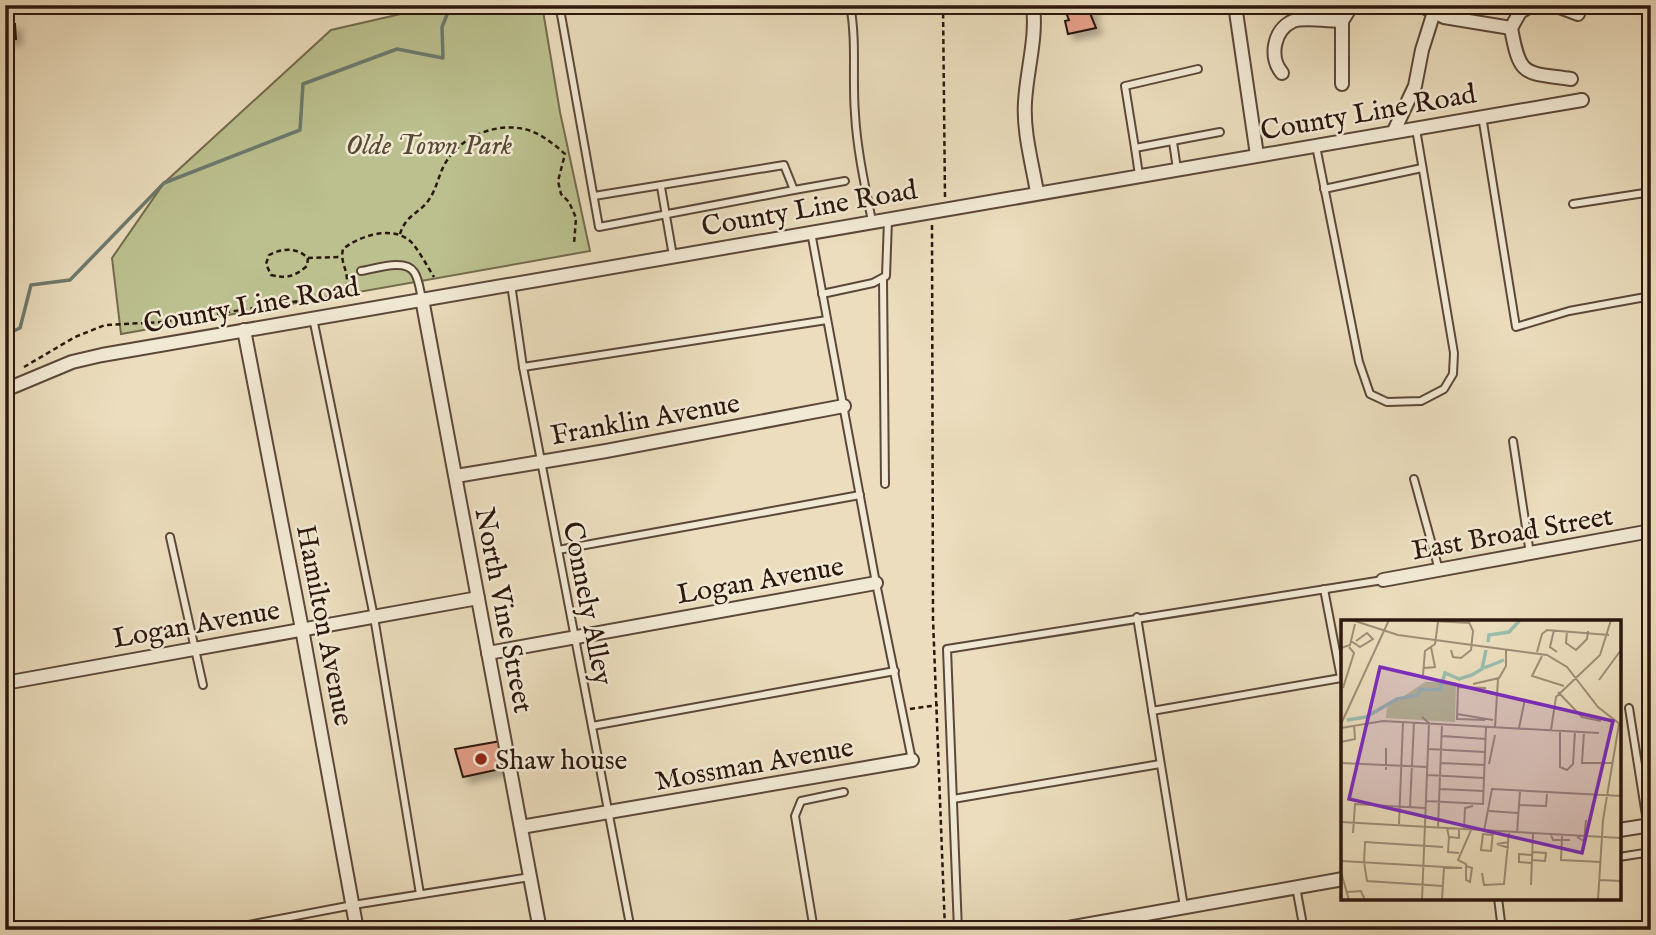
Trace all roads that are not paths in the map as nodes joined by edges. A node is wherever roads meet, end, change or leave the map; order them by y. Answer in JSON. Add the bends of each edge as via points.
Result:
{"nodes":[{"id":1,"x":578,"y":5,"type":"edge"},
{"id":2,"x":850,"y":5,"type":"edge"},
{"id":3,"x":1032,"y":5,"type":"edge"},
{"id":4,"x":1235,"y":5,"type":"edge"},
{"id":5,"x":1352,"y":5,"type":"edge"},
{"id":6,"x":1420,"y":5,"type":"edge"},
{"id":7,"x":1532,"y":5,"type":"edge"},
{"id":8,"x":1554,"y":5,"type":"edge"},
{"id":9,"x":1434,"y":12,"type":"junction"},
{"id":10,"x":1578,"y":14,"type":"dead end"},
{"id":11,"x":1342,"y":21,"type":"junction"},
{"id":12,"x":1511,"y":28,"type":"junction"},
{"id":13,"x":1198,"y":69,"type":"dead end"},
{"id":14,"x":1282,"y":74,"type":"dead end"},
{"id":15,"x":1571,"y":79,"type":"dead end"},
{"id":16,"x":1342,"y":84,"type":"dead end"},
{"id":17,"x":1582,"y":100,"type":"dead end"},
{"id":18,"x":1482,"y":116,"type":"junction"},
{"id":19,"x":1415,"y":128,"type":"junction"},
{"id":20,"x":1394,"y":131,"type":"junction"},
{"id":21,"x":1220,"y":132,"type":"dead end"},
{"id":22,"x":1173,"y":142,"type":"junction"},
{"id":23,"x":1316,"y":145,"type":"junction"},
{"id":24,"x":1135,"y":148,"type":"junction"},
{"id":25,"x":1257,"y":155,"type":"junction"},
{"id":26,"x":1422,"y":168,"type":"junction"},
{"id":27,"x":1177,"y":169,"type":"junction"},
{"id":28,"x":1139,"y":175,"type":"junction"},
{"id":29,"x":845,"y":181,"type":"dead end"},
{"id":30,"x":661,"y":187,"type":"junction"},
{"id":31,"x":1324,"y":189,"type":"junction"},
{"id":32,"x":794,"y":190,"type":"junction"},
{"id":33,"x":1037,"y":192,"type":"junction"},
{"id":34,"x":1651,"y":192,"type":"edge"},
{"id":35,"x":594,"y":196,"type":"junction"},
{"id":36,"x":1573,"y":204,"type":"dead end"},
{"id":37,"x":666,"y":216,"type":"junction"},
{"id":38,"x":888,"y":219,"type":"junction"},
{"id":39,"x":872,"y":221,"type":"junction"},
{"id":40,"x":810,"y":232,"type":"junction"},
{"id":41,"x":673,"y":256,"type":"junction"},
{"id":42,"x":361,"y":271,"type":"dead end"},
{"id":43,"x":883,"y":279,"type":"junction"},
{"id":44,"x":511,"y":284,"type":"junction"},
{"id":45,"x":822,"y":294,"type":"junction"},
{"id":46,"x":1651,"y":296,"type":"edge"},
{"id":47,"x":422,"y":299,"type":"junction"},
{"id":48,"x":313,"y":318,"type":"junction"},
{"id":49,"x":827,"y":320,"type":"junction"},
{"id":50,"x":244,"y":330,"type":"junction"},
{"id":51,"x":523,"y":367,"type":"junction"},
{"id":52,"x":5,"y":390,"type":"edge"},
{"id":53,"x":844,"y":406,"type":"junction"},
{"id":54,"x":1513,"y":441,"type":"dead end"},
{"id":55,"x":541,"y":462,"type":"junction"},
{"id":56,"x":456,"y":476,"type":"junction"},
{"id":57,"x":1415,"y":479,"type":"dead end"},
{"id":58,"x":885,"y":484,"type":"dead end"},
{"id":59,"x":860,"y":495,"type":"junction"},
{"id":60,"x":1651,"y":531,"type":"edge"},
{"id":61,"x":170,"y":537,"type":"dead end"},
{"id":62,"x":558,"y":550,"type":"junction"},
{"id":63,"x":1530,"y":554,"type":"junction"},
{"id":64,"x":1439,"y":570,"type":"junction"},
{"id":65,"x":1383,"y":580,"type":"joint"},
{"id":66,"x":876,"y":583,"type":"junction"},
{"id":67,"x":1324,"y":589,"type":"junction"},
{"id":68,"x":478,"y":598,"type":"junction"},
{"id":69,"x":374,"y":617,"type":"junction"},
{"id":70,"x":1137,"y":617,"type":"junction"},
{"id":71,"x":302,"y":629,"type":"junction"},
{"id":72,"x":575,"y":638,"type":"junction"},
{"id":73,"x":196,"y":648,"type":"junction"},
{"id":74,"x":488,"y":653,"type":"junction"},
{"id":75,"x":895,"y":671,"type":"junction"},
{"id":76,"x":5,"y":683,"type":"edge"},
{"id":77,"x":203,"y":685,"type":"dead end"},
{"id":78,"x":1629,"y":708,"type":"dead end"},
{"id":79,"x":1152,"y":711,"type":"junction"},
{"id":80,"x":592,"y":726,"type":"junction"},
{"id":81,"x":912,"y":761,"type":"joint"},
{"id":82,"x":1160,"y":764,"type":"junction"},
{"id":83,"x":844,"y":792,"type":"dead end"},
{"id":84,"x":953,"y":799,"type":"junction"},
{"id":85,"x":608,"y":812,"type":"junction"},
{"id":86,"x":1649,"y":825,"type":"edge"},
{"id":87,"x":521,"y":827,"type":"junction"},
{"id":88,"x":1621,"y":830,"type":"edge"},
{"id":89,"x":1651,"y":849,"type":"edge"},
{"id":90,"x":1621,"y":857,"type":"edge"},
{"id":91,"x":531,"y":877,"type":"junction"},
{"id":92,"x":1341,"y":878,"type":"edge"},
{"id":93,"x":1296,"y":887,"type":"junction"},
{"id":94,"x":420,"y":894,"type":"junction"},
{"id":95,"x":1498,"y":900,"type":"edge"},
{"id":96,"x":353,"y":905,"type":"junction"},
{"id":97,"x":1184,"y":906,"type":"junction"},
{"id":98,"x":1134,"y":916,"type":"junction"},
{"id":99,"x":222,"y":930,"type":"edge"},
{"id":100,"x":357,"y":930,"type":"edge"},
{"id":101,"x":540,"y":930,"type":"edge"},
{"id":102,"x":631,"y":930,"type":"edge"},
{"id":103,"x":814,"y":930,"type":"edge"},
{"id":104,"x":958,"y":930,"type":"edge"},
{"id":105,"x":1057,"y":930,"type":"edge"},
{"id":106,"x":1137,"y":930,"type":"edge"},
{"id":107,"x":1304,"y":930,"type":"edge"},
{"id":108,"x":1502,"y":930,"type":"edge"}],
"edges":[{"from":1,"to":35,"type":"lane","via":[[560,9]]},
{"from":2,"to":39,"type":"lane","via":[[855,113]]},
{"from":3,"to":33,"type":"street","via":[[1035,26],[1025,102]]},
{"from":4,"to":25,"type":"street"},
{"from":5,"to":11,"type":"street"},
{"from":6,"to":9,"type":"street"},
{"from":7,"to":12,"type":"street","via":[[1520,12]]},
{"from":8,"to":10,"type":"street"},
{"from":9,"to":12,"type":"street"},
{"from":9,"to":20,"type":"street","via":[[1415,86]]},
{"from":11,"to":14,"type":"street","via":[[1294,20],[1285,27],[1274,49]]},
{"from":11,"to":16,"type":"street"},
{"from":12,"to":15,"type":"street","via":[[1516,56],[1524,68]]},
{"from":13,"to":24,"type":"lane","via":[[1125,86]]},
{"from":17,"to":18,"type":"street","name":"County Line Road"},
{"from":18,"to":19,"type":"street","name":"County Line Road"},
{"from":18,"to":46,"type":"lane","via":[[1516,327],[1569,311]]},
{"from":19,"to":20,"type":"street","name":"County Line Road"},
{"from":19,"to":26,"type":"lane"},
{"from":20,"to":23,"type":"street","name":"County Line Road"},
{"from":21,"to":22,"type":"lane"},
{"from":22,"to":24,"type":"lane"},
{"from":22,"to":27,"type":"lane"},
{"from":23,"to":25,"type":"street","name":"County Line Road"},
{"from":23,"to":31,"type":"lane"},
{"from":24,"to":28,"type":"lane"},
{"from":25,"to":27,"type":"street","name":"County Line Road"},
{"from":26,"to":31,"type":"lane"},
{"from":26,"to":31,"type":"lane","via":[[1454,353],[1453,374],[1444,389],[1421,401],[1388,402],[1370,394],[1359,362]]},
{"from":27,"to":28,"type":"street","name":"County Line Road"},
{"from":28,"to":33,"type":"street","name":"County Line Road"},
{"from":29,"to":32,"type":"lane"},
{"from":30,"to":32,"type":"lane","via":[[784,165]]},
{"from":30,"to":35,"type":"lane"},
{"from":30,"to":37,"type":"lane"},
{"from":32,"to":37,"type":"lane"},
{"from":33,"to":38,"type":"street","name":"County Line Road"},
{"from":34,"to":36,"type":"lane"},
{"from":35,"to":37,"type":"lane","via":[[599,227]]},
{"from":37,"to":41,"type":"lane"},
{"from":38,"to":39,"type":"street","name":"County Line Road"},
{"from":38,"to":43,"type":"lane"},
{"from":39,"to":40,"type":"street","name":"County Line Road"},
{"from":40,"to":41,"type":"street","name":"County Line Road"},
{"from":40,"to":45,"type":"lane"},
{"from":41,"to":44,"type":"street","name":"County Line Road"},
{"from":42,"to":47,"type":"lane","via":[[408,267],[415,273]]},
{"from":43,"to":45,"type":"lane"},
{"from":43,"to":58,"type":"lane"},
{"from":44,"to":47,"type":"street","name":"County Line Road"},
{"from":44,"to":51,"type":"lane","name":"Connely Alley"},
{"from":45,"to":49,"type":"lane"},
{"from":47,"to":48,"type":"street","name":"County Line Road"},
{"from":47,"to":56,"type":"street","name":"North Vine Street"},
{"from":48,"to":50,"type":"street","name":"County Line Road"},
{"from":48,"to":69,"type":"lane"},
{"from":49,"to":51,"type":"lane"},
{"from":49,"to":53,"type":"lane"},
{"from":50,"to":52,"type":"street","name":"County Line Road","via":[[72,362]]},
{"from":50,"to":71,"type":"street","name":"Hamilton Avenue"},
{"from":51,"to":55,"type":"lane","name":"Connely Alley"},
{"from":53,"to":55,"type":"street","name":"Franklin Avenue"},
{"from":53,"to":59,"type":"lane"},
{"from":54,"to":63,"type":"lane"},
{"from":55,"to":56,"type":"street","name":"Franklin Avenue"},
{"from":55,"to":62,"type":"lane","name":"Connely Alley"},
{"from":56,"to":68,"type":"street","name":"North Vine Street"},
{"from":57,"to":64,"type":"lane"},
{"from":59,"to":62,"type":"lane"},
{"from":59,"to":66,"type":"lane"},
{"from":60,"to":63,"type":"street","name":"East Broad Street"},
{"from":61,"to":73,"type":"lane"},
{"from":62,"to":72,"type":"lane","name":"Connely Alley"},
{"from":63,"to":64,"type":"street","name":"East Broad Street"},
{"from":64,"to":65,"type":"street","name":"East Broad Street"},
{"from":65,"to":67,"type":"lane"},
{"from":66,"to":72,"type":"street","name":"Logan Avenue"},
{"from":66,"to":75,"type":"lane"},
{"from":67,"to":70,"type":"lane"},
{"from":67,"to":79,"type":"lane","via":[[1341,678]]},
{"from":68,"to":69,"type":"street","name":"Logan Avenue"},
{"from":68,"to":74,"type":"street","name":"North Vine Street"},
{"from":69,"to":71,"type":"street","name":"Logan Avenue"},
{"from":69,"to":94,"type":"lane"},
{"from":70,"to":79,"type":"lane"},
{"from":70,"to":84,"type":"lane","via":[[947,649]]},
{"from":71,"to":73,"type":"street","name":"Logan Avenue"},
{"from":71,"to":96,"type":"street","name":"Hamilton Avenue"},
{"from":72,"to":74,"type":"street","name":"Logan Avenue"},
{"from":72,"to":80,"type":"lane","name":"Connely Alley"},
{"from":73,"to":76,"type":"street","name":"Logan Avenue"},
{"from":73,"to":77,"type":"lane"},
{"from":74,"to":87,"type":"street","name":"North Vine Street"},
{"from":75,"to":80,"type":"lane"},
{"from":75,"to":81,"type":"lane"},
{"from":78,"to":86,"type":"lane"},
{"from":79,"to":82,"type":"lane"},
{"from":80,"to":85,"type":"lane","name":"Connely Alley"},
{"from":81,"to":85,"type":"street","name":"Mossman Avenue"},
{"from":82,"to":84,"type":"lane"},
{"from":82,"to":97,"type":"lane"},
{"from":83,"to":103,"type":"lane","via":[[801,801],[796,816]]},
{"from":84,"to":104,"type":"lane"},
{"from":85,"to":87,"type":"street","name":"Mossman Avenue"},
{"from":85,"to":102,"type":"lane","name":"Connely Alley"},
{"from":86,"to":88,"type":"street"},
{"from":86,"to":89,"type":"lane"},
{"from":87,"to":91,"type":"street","name":"North Vine Street"},
{"from":89,"to":90,"type":"lane"},
{"from":91,"to":94,"type":"lane"},
{"from":91,"to":101,"type":"street","name":"North Vine Street"},
{"from":92,"to":93,"type":"street"},
{"from":93,"to":97,"type":"street"},
{"from":93,"to":107,"type":"lane"},
{"from":94,"to":96,"type":"lane"},
{"from":95,"to":108,"type":"lane"},
{"from":96,"to":99,"type":"lane"},
{"from":96,"to":100,"type":"street","name":"Hamilton Avenue"},
{"from":97,"to":98,"type":"street"},
{"from":98,"to":105,"type":"street"},
{"from":98,"to":106,"type":"lane"}]}
